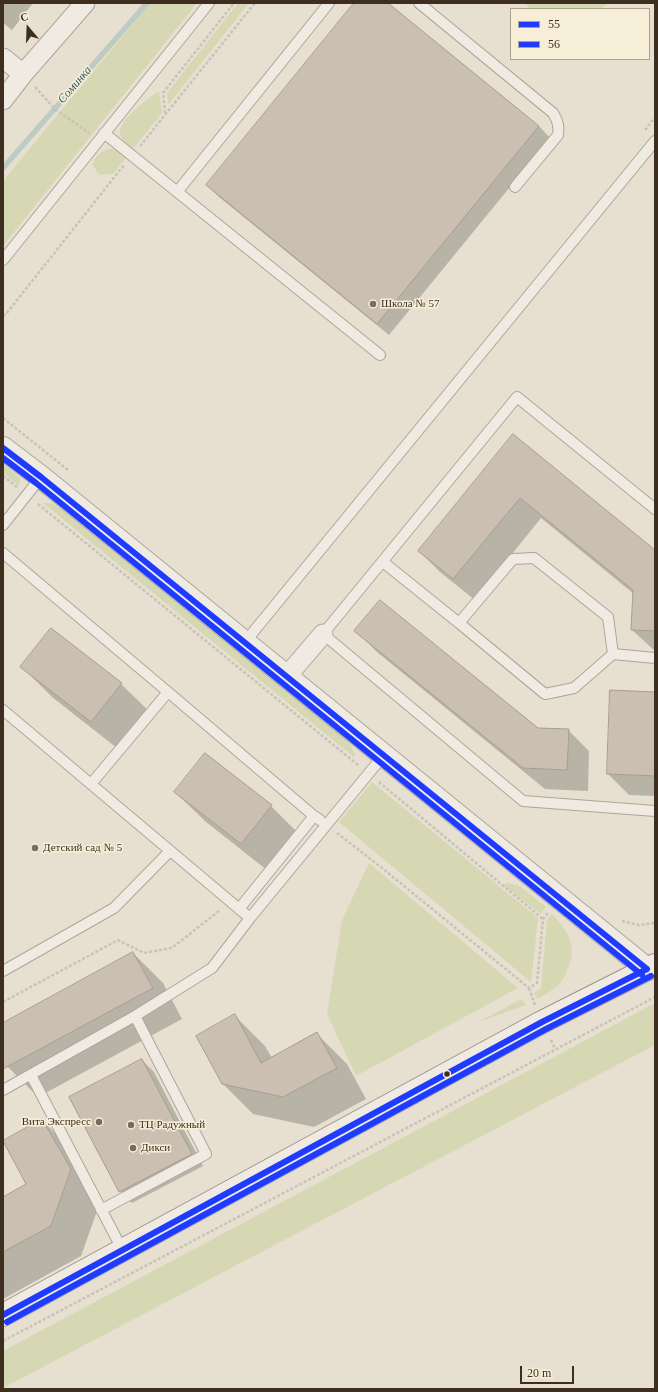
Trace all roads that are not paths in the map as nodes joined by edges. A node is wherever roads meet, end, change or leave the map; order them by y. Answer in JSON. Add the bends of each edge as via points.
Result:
{"nodes":[{"id":1,"x":85,"y":3,"type":"edge"},
{"id":2,"x":209,"y":3,"type":"edge"},
{"id":3,"x":329,"y":3,"type":"edge"},
{"id":4,"x":419,"y":3,"type":"edge"},
{"id":5,"x":3,"y":58,"type":"edge"},
{"id":6,"x":23,"y":74,"type":"junction"},
{"id":7,"x":3,"y":100,"type":"edge"},
{"id":8,"x":101,"y":137,"type":"junction"},
{"id":9,"x":655,"y":141,"type":"edge"},
{"id":10,"x":515,"y":187,"type":"dead end"},
{"id":11,"x":177,"y":192,"type":"junction"},
{"id":12,"x":3,"y":260,"type":"edge"},
{"id":13,"x":380,"y":355,"type":"dead end"},
{"id":14,"x":3,"y":448,"type":"edge"},
{"id":15,"x":41,"y":477,"type":"junction"},
{"id":16,"x":655,"y":509,"type":"edge"},
{"id":17,"x":3,"y":525,"type":"edge"},
{"id":18,"x":3,"y":553,"type":"edge"},
{"id":19,"x":383,"y":562,"type":"junction"},
{"id":20,"x":459,"y":623,"type":"junction"},
{"id":21,"x":323,"y":634,"type":"junction"},
{"id":22,"x":245,"y":642,"type":"junction"},
{"id":23,"x":613,"y":654,"type":"junction"},
{"id":24,"x":655,"y":658,"type":"edge"},
{"id":25,"x":287,"y":676,"type":"junction"},
{"id":26,"x":168,"y":692,"type":"junction"},
{"id":27,"x":3,"y":710,"type":"edge"},
{"id":28,"x":383,"y":756,"type":"junction"},
{"id":29,"x":90,"y":784,"type":"junction"},
{"id":30,"x":655,"y":811,"type":"edge"},
{"id":31,"x":314,"y":816,"type":"junction"},
{"id":32,"x":326,"y":825,"type":"junction"},
{"id":33,"x":170,"y":851,"type":"junction"},
{"id":34,"x":239,"y":909,"type":"junction"},
{"id":35,"x":250,"y":918,"type":"junction"},
{"id":36,"x":651,"y":967,"type":"edge"},
{"id":37,"x":3,"y":971,"type":"edge"},
{"id":38,"x":135,"y":1016,"type":"junction"},
{"id":39,"x":31,"y":1075,"type":"junction"},
{"id":40,"x":3,"y":1090,"type":"edge"},
{"id":41,"x":101,"y":1210,"type":"junction"},
{"id":42,"x":123,"y":1251,"type":"junction"},
{"id":43,"x":3,"y":1315,"type":"edge"}],
"edges":[{"from":1,"to":6,"type":"street"},
{"from":2,"to":8,"type":"lane"},
{"from":3,"to":11,"type":"lane"},
{"from":4,"to":10,"type":"lane","via":[[557,119],[558,135]]},
{"from":5,"to":6,"type":"street"},
{"from":6,"to":7,"type":"street"},
{"from":8,"to":11,"type":"lane"},
{"from":8,"to":12,"type":"lane"},
{"from":9,"to":22,"type":"lane"},
{"from":11,"to":13,"type":"lane"},
{"from":14,"to":15,"type":"street"},
{"from":15,"to":17,"type":"lane"},
{"from":15,"to":22,"type":"street"},
{"from":16,"to":19,"type":"lane","via":[[517,397]]},
{"from":18,"to":26,"type":"lane"},
{"from":19,"to":20,"type":"lane"},
{"from":19,"to":21,"type":"lane"},
{"from":20,"to":23,"type":"lane","via":[[545,694],[574,688]]},
{"from":20,"to":23,"type":"lane","via":[[513,559],[534,558],[608,617]]},
{"from":21,"to":25,"type":"street"},
{"from":21,"to":30,"type":"lane","via":[[523,801]]},
{"from":22,"to":25,"type":"street"},
{"from":23,"to":24,"type":"lane"},
{"from":25,"to":28,"type":"street"},
{"from":26,"to":29,"type":"lane"},
{"from":26,"to":31,"type":"lane"},
{"from":27,"to":29,"type":"lane"},
{"from":28,"to":32,"type":"lane"},
{"from":28,"to":36,"type":"street","via":[[560,899]]},
{"from":29,"to":33,"type":"lane"},
{"from":31,"to":32,"type":"lane"},
{"from":31,"to":34,"type":"lane"},
{"from":32,"to":35,"type":"lane"},
{"from":33,"to":34,"type":"lane"},
{"from":33,"to":37,"type":"lane","via":[[114,908]]},
{"from":34,"to":35,"type":"lane"},
{"from":35,"to":38,"type":"lane","via":[[212,968]]},
{"from":36,"to":42,"type":"street","via":[[542,1022]]},
{"from":38,"to":39,"type":"lane"},
{"from":38,"to":41,"type":"lane","via":[[206,1154]]},
{"from":39,"to":40,"type":"lane"},
{"from":39,"to":41,"type":"lane"},
{"from":41,"to":42,"type":"lane"},
{"from":42,"to":43,"type":"street"}]}
